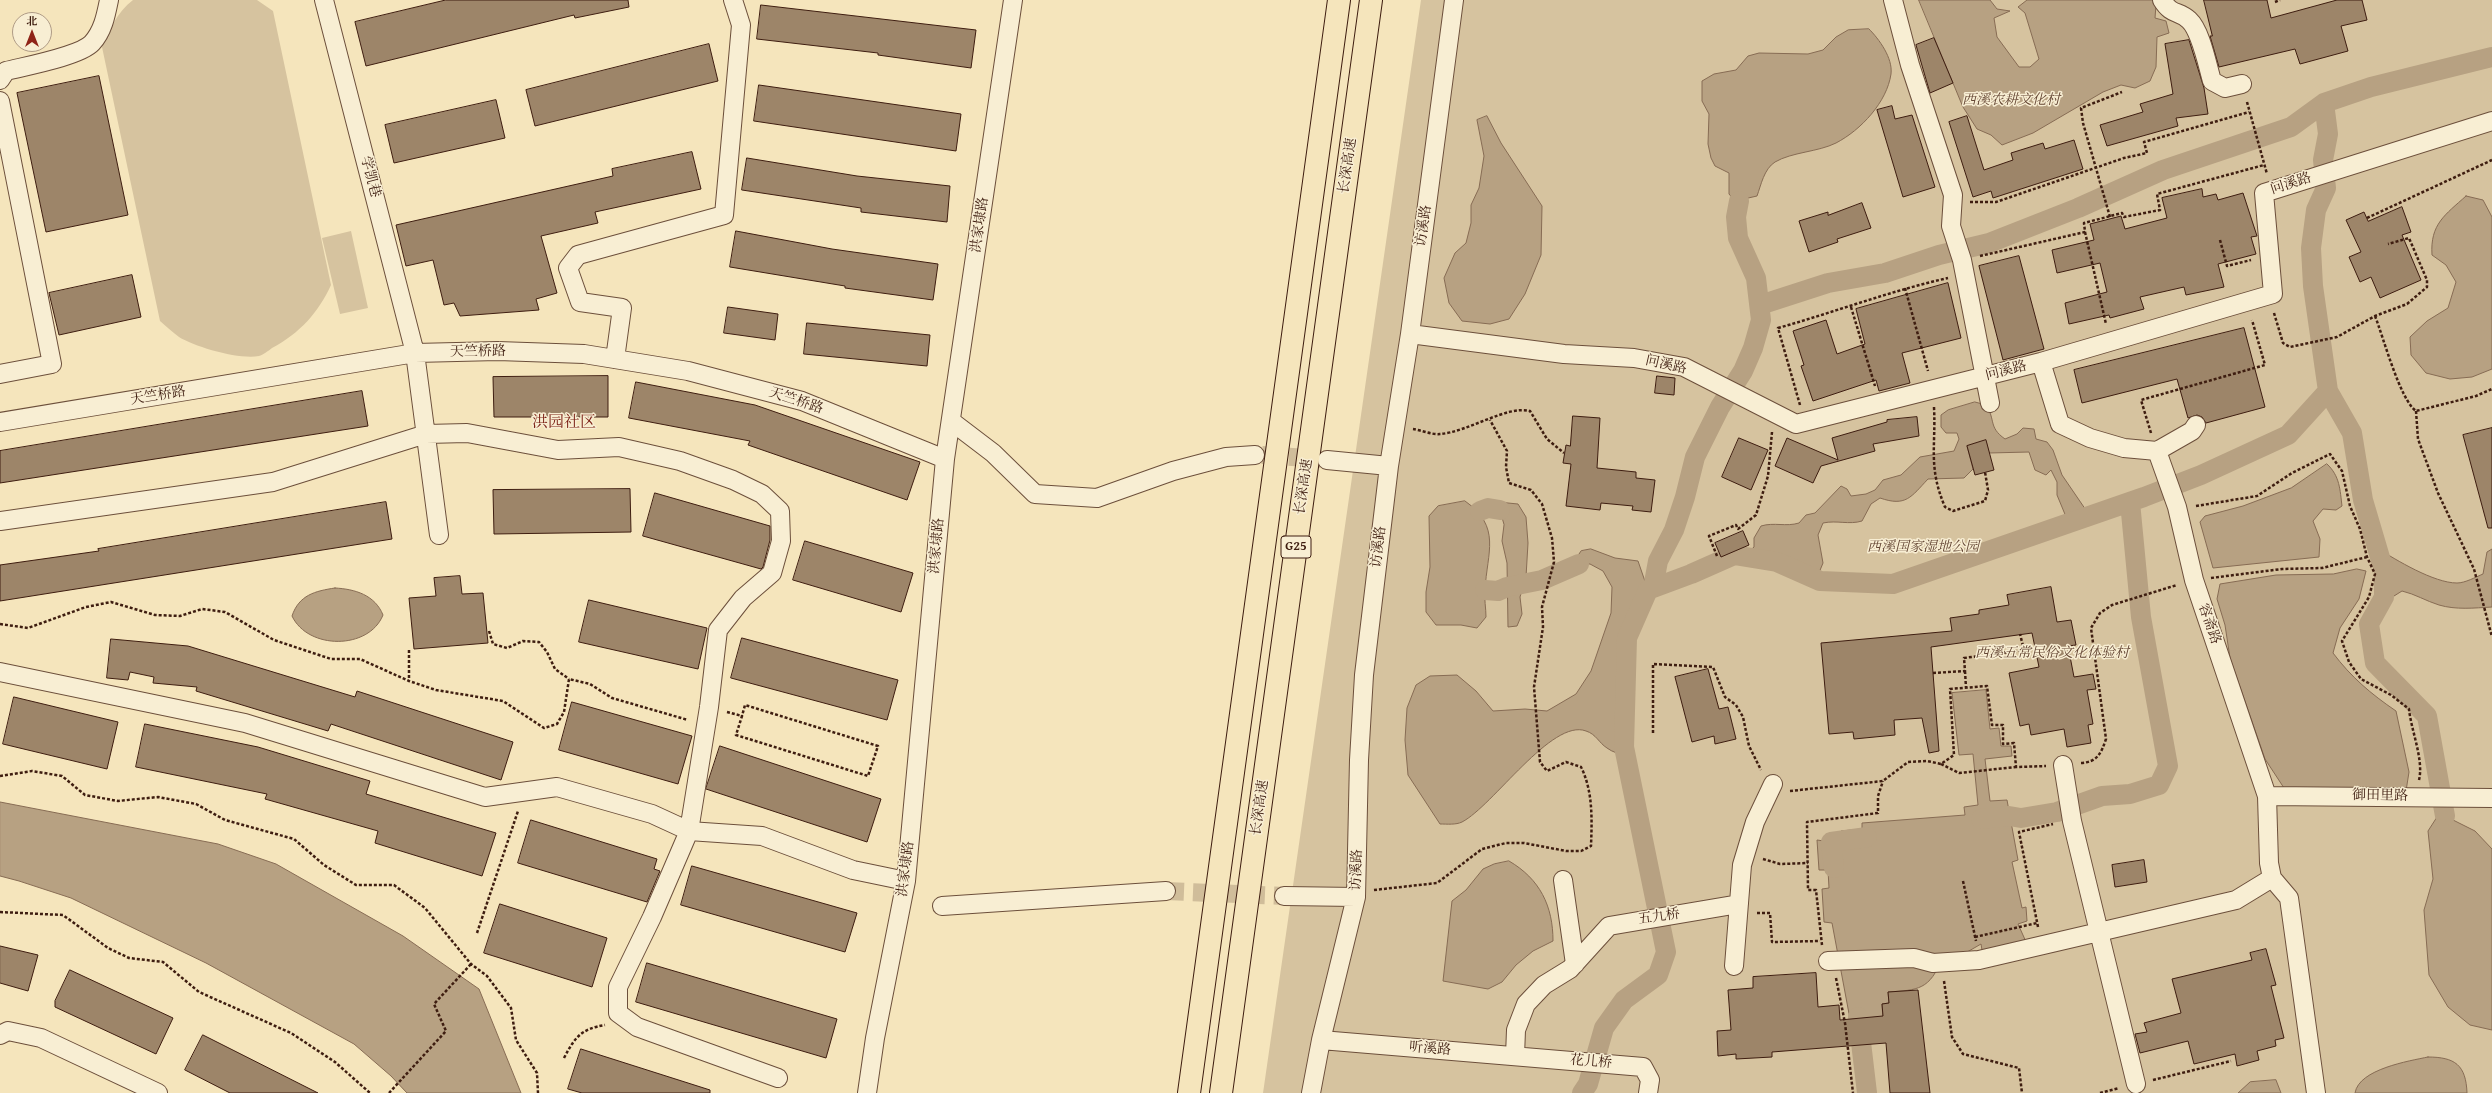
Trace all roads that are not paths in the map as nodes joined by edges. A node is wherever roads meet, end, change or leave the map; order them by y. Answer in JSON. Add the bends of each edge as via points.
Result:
{"nodes":[{"id":1,"x":109,"y":0,"type":"edge"},
{"id":2,"x":324,"y":0,"type":"edge"},
{"id":3,"x":733,"y":0,"type":"edge"},
{"id":4,"x":1013,"y":0,"type":"edge"},
{"id":5,"x":1339,"y":0,"type":"edge"},
{"id":6,"x":1370,"y":0,"type":"edge"},
{"id":7,"x":1454,"y":0,"type":"edge"},
{"id":8,"x":1893,"y":0,"type":"edge"},
{"id":9,"x":2165,"y":5,"type":"edge"},
{"id":10,"x":0,"y":80,"type":"edge"},
{"id":11,"x":2242,"y":84,"type":"dead end"},
{"id":12,"x":0,"y":101,"type":"edge"},
{"id":13,"x":2492,"y":121,"type":"edge"},
{"id":14,"x":1410,"y":334,"type":"junction"},
{"id":15,"x":415,"y":354,"type":"junction"},
{"id":16,"x":615,"y":359,"type":"junction"},
{"id":17,"x":2040,"y":362,"type":"junction"},
{"id":18,"x":0,"y":374,"type":"edge"},
{"id":19,"x":1985,"y":376,"type":"junction"},
{"id":20,"x":1990,"y":403,"type":"dead end"},
{"id":21,"x":951,"y":421,"type":"junction"},
{"id":22,"x":0,"y":422,"type":"edge"},
{"id":23,"x":2196,"y":425,"type":"dead end"},
{"id":24,"x":426,"y":434,"type":"junction"},
{"id":25,"x":2157,"y":451,"type":"junction"},
{"id":26,"x":1255,"y":455,"type":"tunnel mouth"},
{"id":27,"x":946,"y":459,"type":"junction"},
{"id":28,"x":1328,"y":460,"type":"tunnel mouth"},
{"id":29,"x":1389,"y":466,"type":"junction"},
{"id":30,"x":0,"y":521,"type":"edge"},
{"id":31,"x":439,"y":535,"type":"dead end"},
{"id":32,"x":0,"y":672,"type":"edge"},
{"id":33,"x":2063,"y":765,"type":"road end"},
{"id":34,"x":1773,"y":784,"type":"road end"},
{"id":35,"x":2267,"y":796,"type":"junction"},
{"id":36,"x":2492,"y":798,"type":"edge"},
{"id":37,"x":689,"y":831,"type":"junction"},
{"id":38,"x":2272,"y":878,"type":"junction"},
{"id":39,"x":1563,"y":880,"type":"dead end"},
{"id":40,"x":906,"y":881,"type":"junction"},
{"id":41,"x":1166,"y":891,"type":"tunnel mouth"},
{"id":42,"x":1356,"y":894,"type":"junction"},
{"id":43,"x":1284,"y":896,"type":"tunnel mouth"},
{"id":44,"x":942,"y":906,"type":"dead end"},
{"id":45,"x":1738,"y":909,"type":"junction"},
{"id":46,"x":2099,"y":932,"type":"junction"},
{"id":47,"x":1828,"y":961,"type":"road end"},
{"id":48,"x":1575,"y":964,"type":"junction"},
{"id":49,"x":1734,"y":966,"type":"dead end"},
{"id":50,"x":0,"y":1035,"type":"edge"},
{"id":51,"x":1321,"y":1040,"type":"junction"},
{"id":52,"x":1515,"y":1056,"type":"junction"},
{"id":53,"x":1539,"y":1058,"type":"joint"},
{"id":54,"x":778,"y":1078,"type":"dead end"},
{"id":55,"x":2136,"y":1084,"type":"road end"},
{"id":56,"x":158,"y":1093,"type":"edge"},
{"id":57,"x":867,"y":1093,"type":"edge"},
{"id":58,"x":1189,"y":1093,"type":"edge"},
{"id":59,"x":1221,"y":1093,"type":"edge"},
{"id":60,"x":1311,"y":1093,"type":"edge"},
{"id":61,"x":1648,"y":1093,"type":"edge"},
{"id":62,"x":2316,"y":1093,"type":"edge"}],
"edges":[{"from":1,"to":10,"type":"street","via":[[105,22],[92,43],[76,52],[6,71]]},
{"from":2,"to":15,"type":"street","name":"学凯巷"},
{"from":3,"to":16,"type":"street","via":[[741,25],[724,215],[578,255],[568,268],[580,302],[622,308]]},
{"from":4,"to":21,"type":"street","name":"洪家埭路"},
{"from":5,"to":58,"type":"highway","number":"G25"},
{"from":6,"to":59,"type":"highway","name":"长深高速","number":"G25"},
{"from":7,"to":14,"type":"street","name":"访溪路"},
{"from":8,"to":19,"type":"street","via":[[1910,65],[1953,196],[1951,226],[1963,267]]},
{"from":9,"to":11,"type":"street","via":[[2188,19],[2196,28],[2212,81],[2225,88]]},
{"from":12,"to":18,"type":"street","via":[[52,364]]},
{"from":13,"to":17,"type":"street","name":"问溪路","via":[[2264,193],[2273,294]]},
{"from":14,"to":19,"type":"street","name":"问溪路","via":[[1564,354],[1634,358],[1684,367],[1796,424],[1878,402],[1933,396]]},
{"from":14,"to":29,"type":"street","name":"访溪路"},
{"from":15,"to":16,"type":"street","name":"天竺桥路","via":[[498,351],[584,354]]},
{"from":15,"to":22,"type":"street","name":"天竺桥路"},
{"from":15,"to":24,"type":"street","name":"学凯巷"},
{"from":16,"to":27,"type":"street","name":"天竺桥路","via":[[688,371],[802,401]]},
{"from":17,"to":19,"type":"street","name":"问溪路"},
{"from":17,"to":25,"type":"street","via":[[2060,424],[2090,438],[2117,446]]},
{"from":19,"to":20,"type":"street"},
{"from":21,"to":26,"type":"street","via":[[993,453],[1035,494],[1097,498],[1173,471],[1226,457]]},
{"from":21,"to":27,"type":"street","name":"洪家埭路"},
{"from":23,"to":25,"type":"street","via":[[2192,431]]},
{"from":24,"to":30,"type":"street","via":[[273,482]]},
{"from":24,"to":31,"type":"street","name":"学凯巷"},
{"from":24,"to":37,"type":"street","via":[[467,433],[558,450],[619,447],[680,461],[733,480],[762,494],[780,511],[781,541],[772,573],[743,598],[718,630]]},
{"from":25,"to":35,"type":"street","name":"容斋路","via":[[2177,507],[2194,580]]},
{"from":27,"to":40,"type":"street","name":"洪家埭路"},
{"from":28,"to":29,"type":"street"},
{"from":29,"to":42,"type":"street","name":"访溪路","via":[[1364,675]]},
{"from":32,"to":37,"type":"street","via":[[245,723],[485,797],[557,787],[652,814]]},
{"from":33,"to":46,"type":"street","via":[[2066,796]]},
{"from":34,"to":45,"type":"street","via":[[1755,822],[1746,850]]},
{"from":35,"to":36,"type":"street","name":"御田里路"},
{"from":35,"to":38,"type":"street","name":"容斋路","via":[[2269,863]]},
{"from":37,"to":40,"type":"street","via":[[762,836],[853,870]]},
{"from":37,"to":54,"type":"street","via":[[618,987],[618,1013],[637,1027]]},
{"from":38,"to":46,"type":"street","via":[[2236,900]]},
{"from":38,"to":62,"type":"street","via":[[2289,898]]},
{"from":39,"to":48,"type":"street"},
{"from":40,"to":57,"type":"street","name":"洪家埭路","via":[[875,1038]]},
{"from":41,"to":44,"type":"street"},
{"from":42,"to":43,"type":"street"},
{"from":42,"to":51,"type":"street","name":"访溪路"},
{"from":45,"to":48,"type":"street","name":"五九桥","via":[[1691,912],[1626,921],[1609,926]]},
{"from":45,"to":49,"type":"street"},
{"from":46,"to":47,"type":"street","via":[[1979,960],[1938,963],[1914,958]]},
{"from":46,"to":55,"type":"street"},
{"from":48,"to":52,"type":"street","name":"五九桥","via":[[1544,984],[1526,1004],[1516,1030]]},
{"from":50,"to":56,"type":"street","via":[[8,1031],[41,1038]]},
{"from":51,"to":52,"type":"street","name":"听溪路"},
{"from":51,"to":60,"type":"street","name":"访溪路"},
{"from":52,"to":53,"type":"street","name":"听溪路"},
{"from":53,"to":61,"type":"street","name":"花儿桥","via":[[1643,1066],[1650,1080]]}]}
